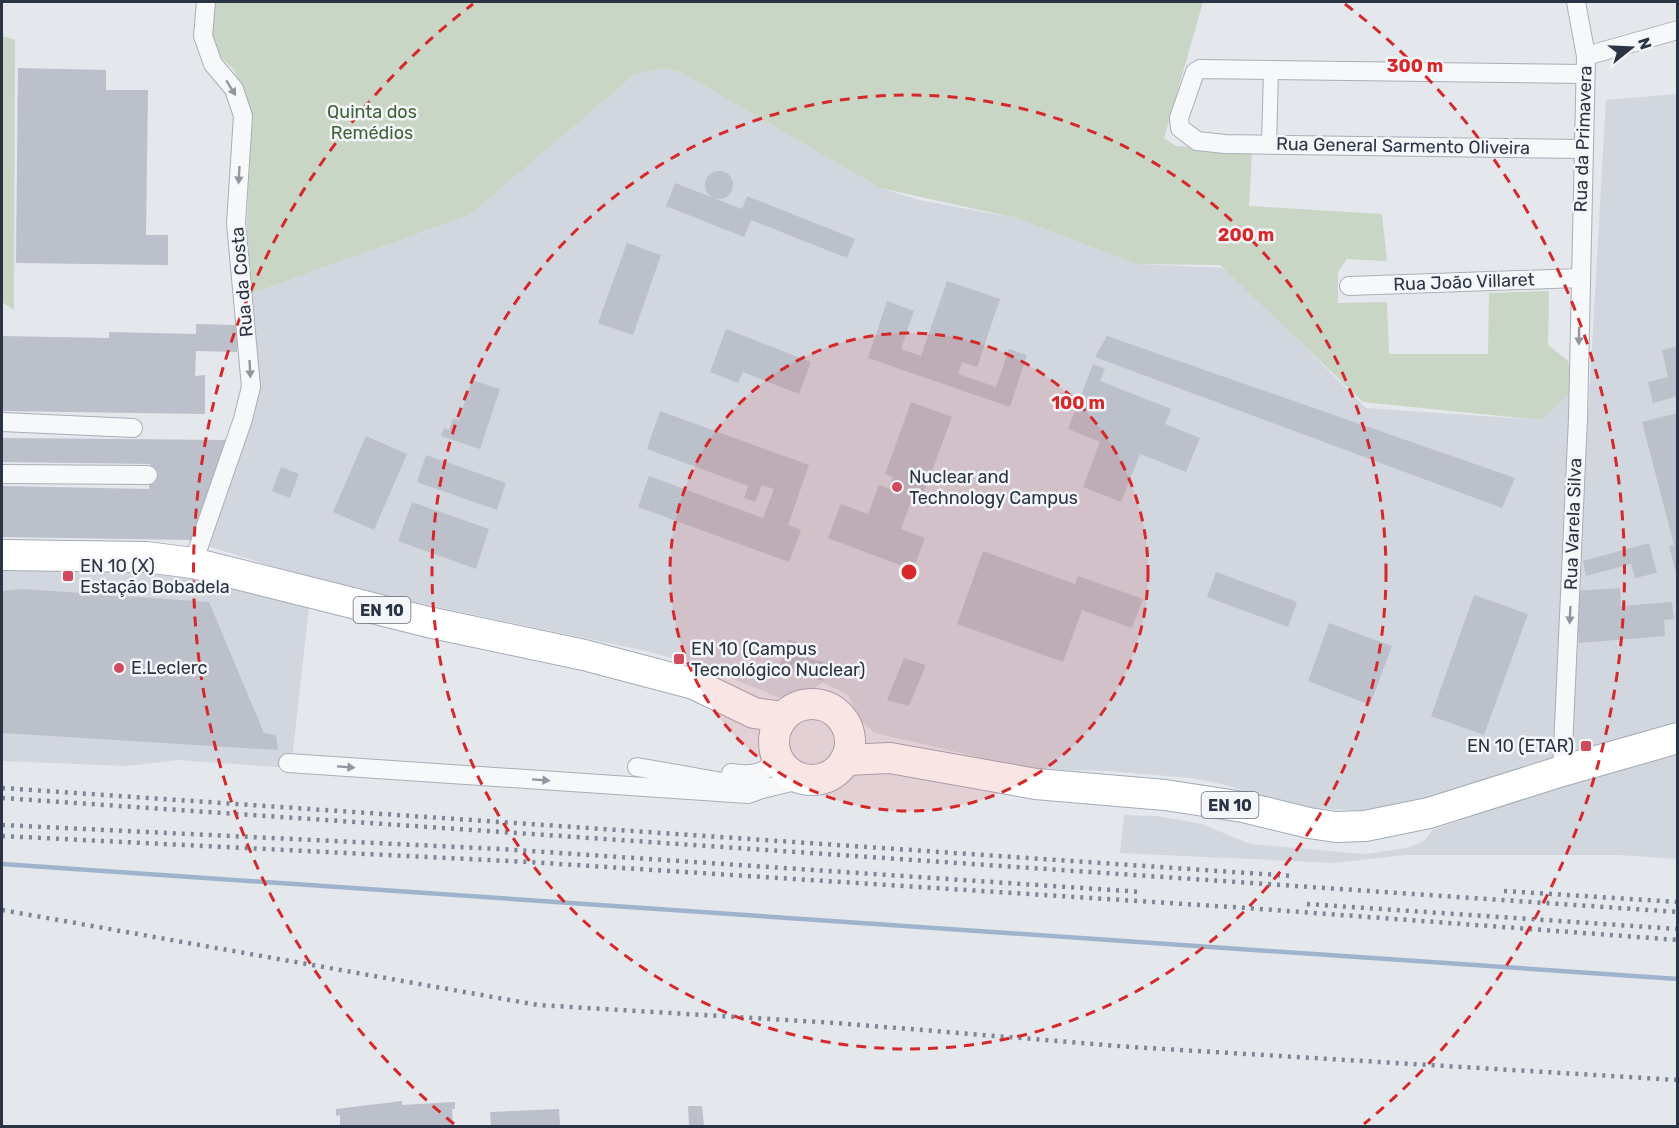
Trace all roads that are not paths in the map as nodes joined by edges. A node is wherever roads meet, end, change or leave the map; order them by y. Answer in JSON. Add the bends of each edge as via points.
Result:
{"nodes":[{"id":1,"x":206,"y":2,"type":"edge"},
{"id":2,"x":1576,"y":2,"type":"edge"},
{"id":3,"x":1677,"y":30,"type":"edge"},
{"id":4,"x":1586,"y":65,"type":"junction"},
{"id":5,"x":1271,"y":70,"type":"junction"},
{"id":6,"x":1269,"y":145,"type":"junction"},
{"id":7,"x":1582,"y":149,"type":"junction"},
{"id":8,"x":1579,"y":278,"type":"junction"},
{"id":9,"x":1349,"y":286,"type":"dead end"},
{"id":10,"x":2,"y":422,"type":"edge"},
{"id":11,"x":133,"y":428,"type":"dead end"},
{"id":12,"x":2,"y":474,"type":"edge"},
{"id":13,"x":148,"y":474,"type":"dead end"},
{"id":14,"x":2,"y":555,"type":"edge"},
{"id":15,"x":193,"y":563,"type":"junction"},
{"id":16,"x":779,"y":738,"type":"junction"},
{"id":17,"x":1677,"y":738,"type":"edge"},
{"id":18,"x":847,"y":746,"type":"junction"},
{"id":19,"x":288,"y":763,"type":"dead end"},
{"id":20,"x":1562,"y":771,"type":"junction"},
{"id":21,"x":804,"y":779,"type":"junction"},
{"id":22,"x":762,"y":789,"type":"junction"}],
"edges":[{"from":1,"to":15,"type":"street","name":"Rua da Costa","one_way":true,"via":[[203,36],[213,64],[234,89],[243,116],[236,224],[251,387]]},
{"from":2,"to":4,"type":"street","name":"Rua da Primavera"},
{"from":3,"to":4,"type":"street"},
{"from":4,"to":5,"type":"street"},
{"from":4,"to":7,"type":"street","name":"Rua da Primavera"},
{"from":5,"to":6,"type":"street"},
{"from":5,"to":6,"type":"street","name":"Rua General Sarmento Oliveira","via":[[1200,69],[1195,72],[1179,118],[1180,128],[1197,141]]},
{"from":6,"to":7,"type":"street","name":"Rua General Sarmento Oliveira"},
{"from":7,"to":8,"type":"street","name":"Rua da Primavera"},
{"from":8,"to":9,"type":"street","name":"Rua João Villaret"},
{"from":8,"to":20,"type":"street","name":"Rua Varela Silva","one_way":true,"via":[[1578,418]]},
{"from":10,"to":11,"type":"street"},
{"from":12,"to":13,"type":"street"},
{"from":14,"to":15,"type":"main road","number":"EN 10","via":[[146,557]]},
{"from":15,"to":16,"type":"main road","number":"EN 10","via":[[694,684],[753,713]]},
{"from":16,"to":18,"type":"main road","number":"EN 10","via":[[798,706],[812,704],[826,706],[838,714]]},
{"from":16,"to":21,"type":"main road","via":[[794,775]]},
{"from":16,"to":22,"type":"street","via":[[769,769],[755,775],[637,763]]},
{"from":17,"to":20,"type":"main road","number":"EN 10"},
{"from":18,"to":20,"type":"main road","number":"EN 10","via":[[890,758],[1036,784],[1166,795],[1336,827],[1398,822]]},
{"from":18,"to":21,"type":"main road","via":[[828,776]]},
{"from":19,"to":22,"type":"street","one_way":true,"via":[[748,794]]},
{"from":21,"to":22,"type":"street"}]}
